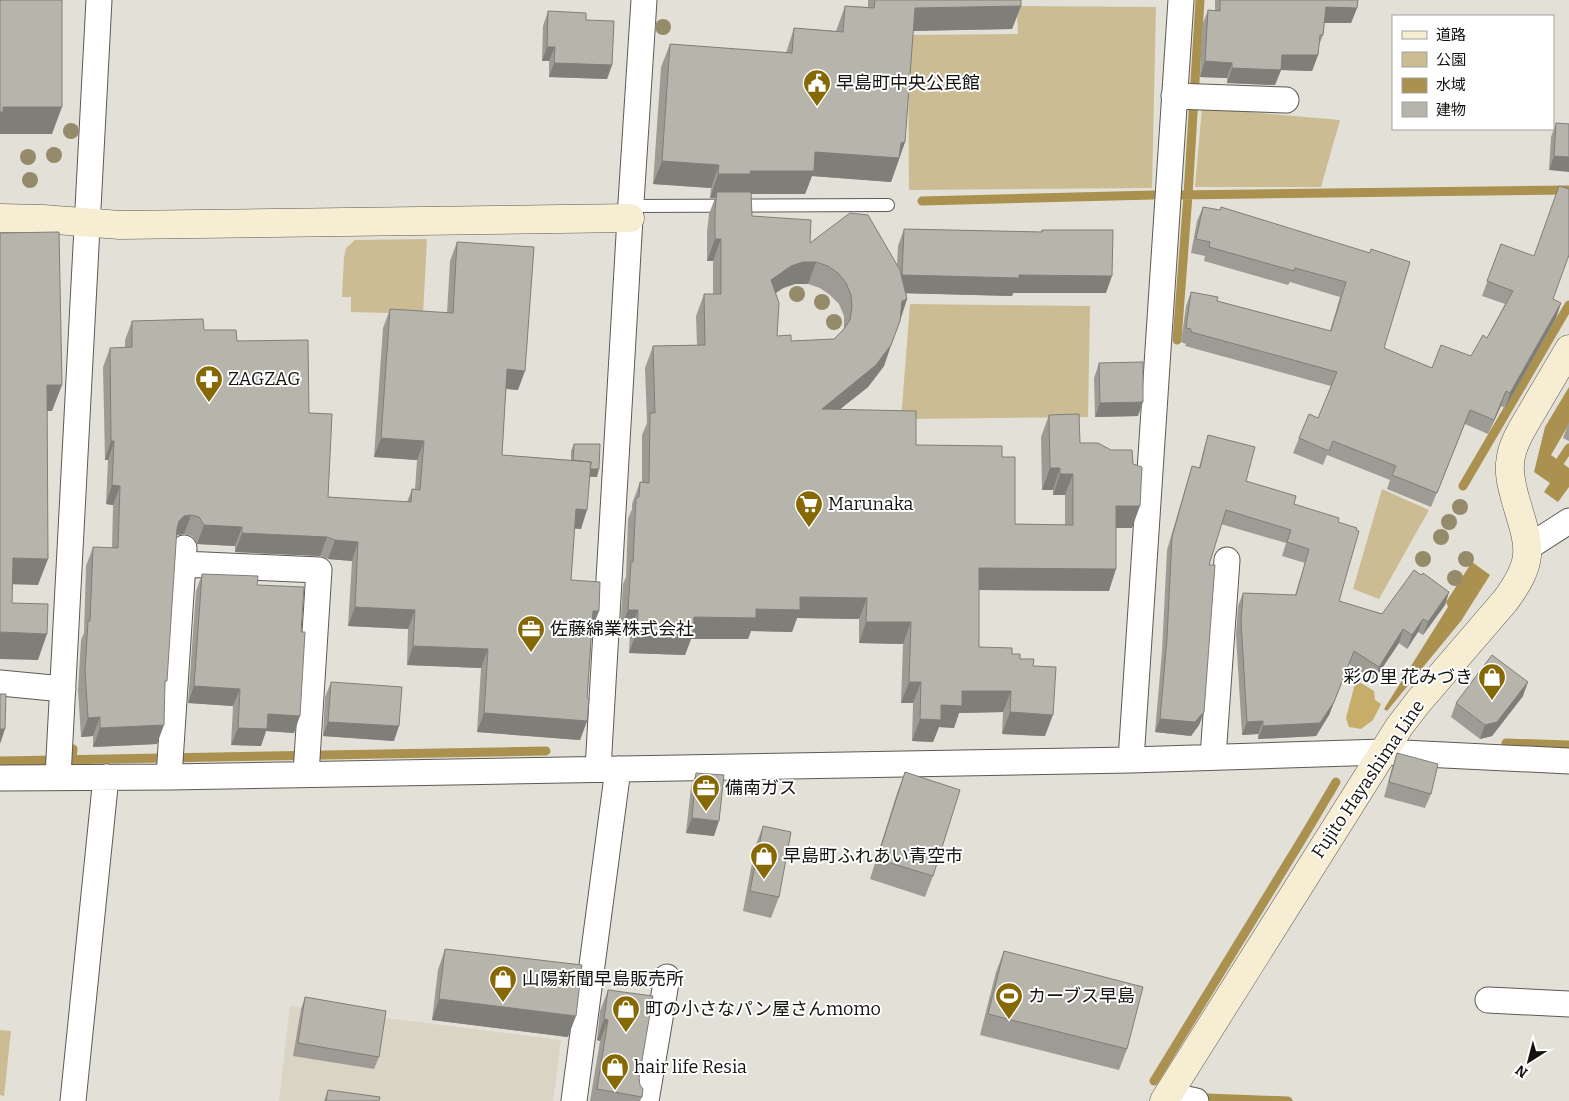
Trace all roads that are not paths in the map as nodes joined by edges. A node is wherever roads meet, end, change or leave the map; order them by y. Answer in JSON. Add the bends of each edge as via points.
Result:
{"nodes":[{"id":1,"x":99,"y":0,"type":"edge"},
{"id":2,"x":644,"y":0,"type":"edge"},
{"id":3,"x":1181,"y":0,"type":"edge"},
{"id":4,"x":1187,"y":96,"type":"junction"},
{"id":5,"x":1286,"y":100,"type":"dead end"},
{"id":6,"x":888,"y":205,"type":"dead end"},
{"id":7,"x":630,"y":212,"type":"junction"},
{"id":8,"x":0,"y":218,"type":"edge"},
{"id":9,"x":87,"y":223,"type":"junction"},
{"id":10,"x":1569,"y":349,"type":"edge"},
{"id":11,"x":1569,"y":521,"type":"edge"},
{"id":12,"x":1527,"y":548,"type":"junction"},
{"id":13,"x":1227,"y":560,"type":"dead end"},
{"id":14,"x":0,"y":683,"type":"edge"},
{"id":15,"x":63,"y":688,"type":"junction"},
{"id":16,"x":1382,"y":752,"type":"junction"},
{"id":17,"x":1213,"y":757,"type":"junction"},
{"id":18,"x":1131,"y":760,"type":"junction"},
{"id":19,"x":1569,"y":761,"type":"edge"},
{"id":20,"x":306,"y":762,"type":"junction"},
{"id":21,"x":170,"y":764,"type":"junction"},
{"id":22,"x":59,"y":767,"type":"junction"},
{"id":23,"x":608,"y":769,"type":"junction"},
{"id":24,"x":106,"y":777,"type":"junction"},
{"id":25,"x":0,"y":778,"type":"edge"},
{"id":26,"x":667,"y":977,"type":"dead end"},
{"id":27,"x":1488,"y":1000,"type":"dead end"},
{"id":28,"x":1569,"y":1004,"type":"edge"},
{"id":29,"x":1166,"y":1098,"type":"edge"},
{"id":30,"x":73,"y":1101,"type":"edge"},
{"id":31,"x":574,"y":1101,"type":"edge"},
{"id":32,"x":646,"y":1101,"type":"edge"},
{"id":33,"x":1196,"y":1101,"type":"edge"}],
"edges":[{"from":1,"to":9,"type":"street"},
{"from":2,"to":7,"type":"street"},
{"from":3,"to":4,"type":"street"},
{"from":4,"to":5,"type":"street"},
{"from":4,"to":18,"type":"street"},
{"from":6,"to":7,"type":"lane"},
{"from":7,"to":9,"type":"main road","via":[[120,225]]},
{"from":7,"to":23,"type":"street"},
{"from":8,"to":9,"type":"main road"},
{"from":9,"to":15,"type":"street"},
{"from":10,"to":12,"type":"main road","name":"Fujito Hayashima Line","via":[[1513,448],[1510,477]]},
{"from":11,"to":12,"type":"street"},
{"from":12,"to":16,"type":"main road","name":"Fujito Hayashima Line","via":[[1528,560],[1516,586],[1419,701]]},
{"from":13,"to":17,"type":"street"},
{"from":14,"to":15,"type":"street"},
{"from":15,"to":22,"type":"street"},
{"from":16,"to":17,"type":"street"},
{"from":16,"to":19,"type":"street"},
{"from":16,"to":29,"type":"main road","name":"Fujito Hayashima Line"},
{"from":17,"to":18,"type":"street"},
{"from":18,"to":23,"type":"street"},
{"from":20,"to":21,"type":"street"},
{"from":20,"to":21,"type":"street","via":[[319,570],[184,556]]},
{"from":20,"to":23,"type":"street"},
{"from":21,"to":24,"type":"street"},
{"from":22,"to":24,"type":"street"},
{"from":22,"to":25,"type":"street"},
{"from":23,"to":31,"type":"street"},
{"from":24,"to":30,"type":"street"},
{"from":26,"to":32,"type":"street"},
{"from":27,"to":28,"type":"street"},
{"from":29,"to":33,"type":"street"}]}
